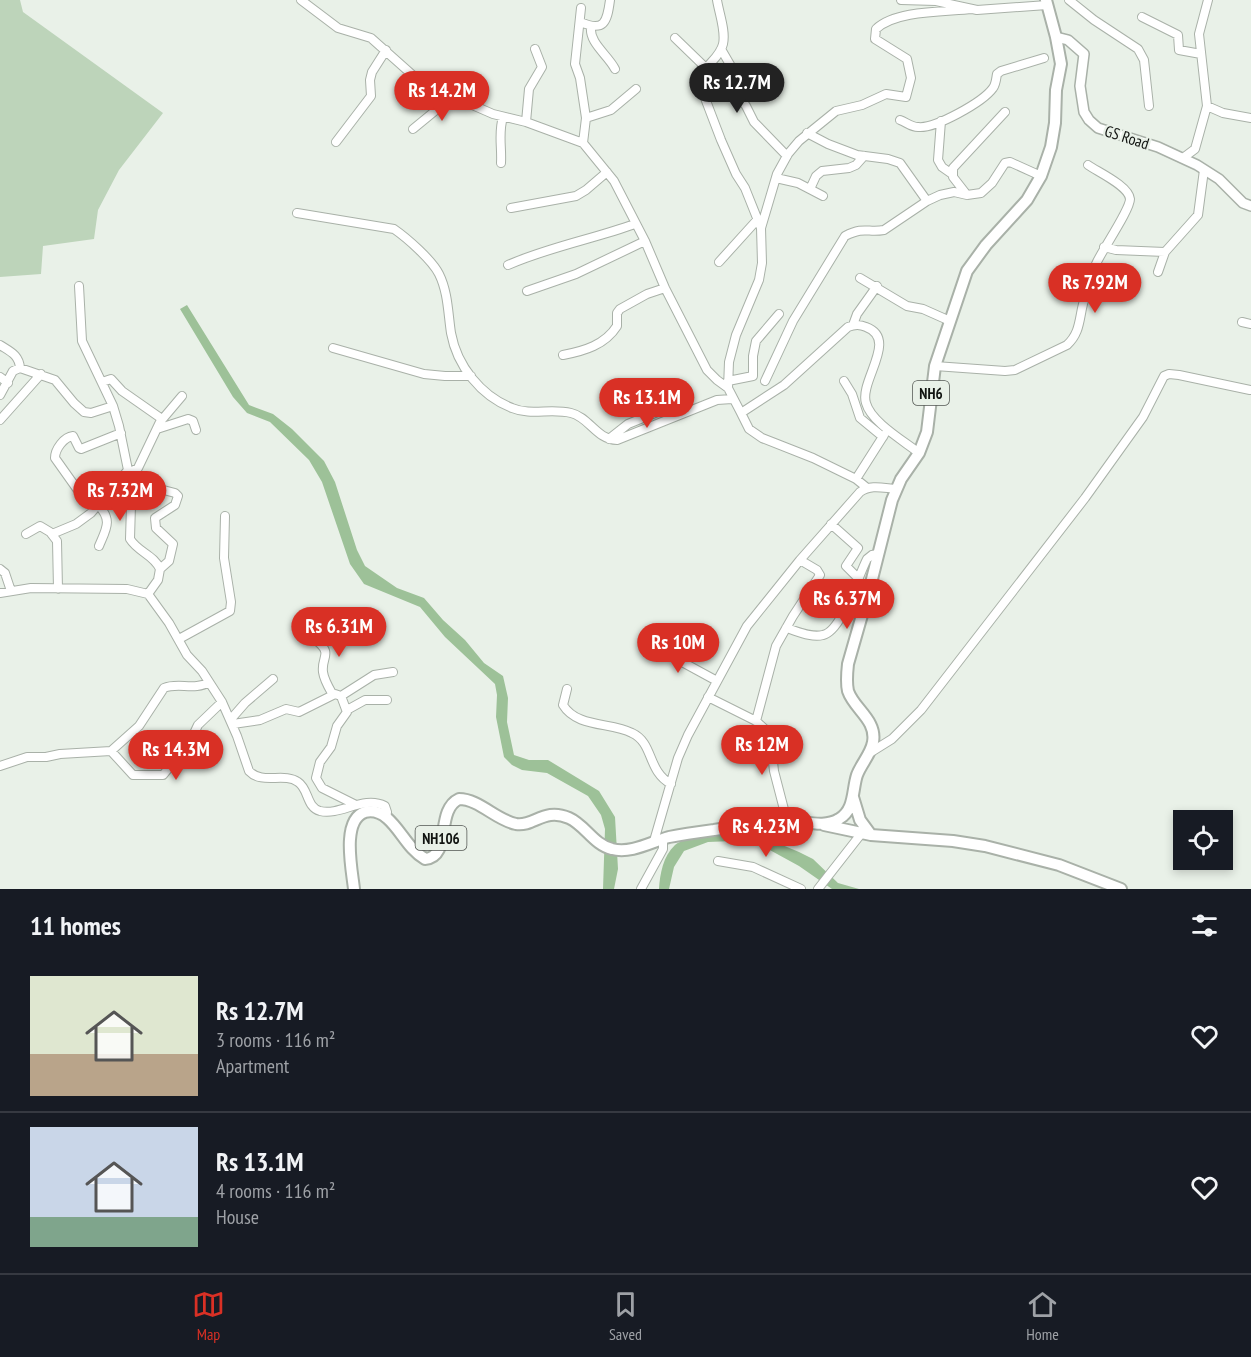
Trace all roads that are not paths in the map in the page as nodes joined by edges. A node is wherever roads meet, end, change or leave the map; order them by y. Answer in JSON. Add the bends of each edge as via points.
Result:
{"nodes":[{"id":1,"x":302,"y":0,"type":"edge"},
{"id":2,"x":610,"y":0,"type":"edge"},
{"id":3,"x":717,"y":0,"type":"edge"},
{"id":4,"x":901,"y":0,"type":"edge"},
{"id":5,"x":1070,"y":0,"type":"edge"},
{"id":6,"x":1208,"y":0,"type":"edge"},
{"id":7,"x":1047,"y":2,"type":"edge"},
{"id":8,"x":581,"y":8,"type":"dead end"},
{"id":9,"x":972,"y":9,"type":"junction"},
{"id":10,"x":1142,"y":17,"type":"dead end"},
{"id":11,"x":580,"y":22,"type":"junction"},
{"id":12,"x":591,"y":27,"type":"junction"},
{"id":13,"x":1056,"y":37,"type":"junction"},
{"id":14,"x":675,"y":38,"type":"dead end"},
{"id":15,"x":534,"y":49,"type":"dead end"},
{"id":16,"x":721,"y":49,"type":"junction"},
{"id":17,"x":386,"y":50,"type":"junction"},
{"id":18,"x":1200,"y":54,"type":"junction"},
{"id":19,"x":1044,"y":58,"type":"dead end"},
{"id":20,"x":706,"y":68,"type":"junction"},
{"id":21,"x":615,"y":69,"type":"dead end"},
{"id":22,"x":636,"y":88,"type":"dead end"},
{"id":23,"x":458,"y":97,"type":"junction"},
{"id":24,"x":1149,"y":106,"type":"dead end"},
{"id":25,"x":1207,"y":106,"type":"junction"},
{"id":26,"x":1005,"y":112,"type":"dead end"},
{"id":27,"x":503,"y":117,"type":"junction"},
{"id":28,"x":586,"y":118,"type":"junction"},
{"id":29,"x":1251,"y":118,"type":"edge"},
{"id":30,"x":900,"y":120,"type":"dead end"},
{"id":31,"x":941,"y":121,"type":"junction"},
{"id":32,"x":526,"y":122,"type":"junction"},
{"id":33,"x":413,"y":129,"type":"dead end"},
{"id":34,"x":807,"y":133,"type":"junction"},
{"id":35,"x":336,"y":142,"type":"dead end"},
{"id":36,"x":583,"y":142,"type":"junction"},
{"id":37,"x":787,"y":156,"type":"junction"},
{"id":38,"x":864,"y":156,"type":"junction"},
{"id":39,"x":1183,"y":158,"type":"junction"},
{"id":40,"x":501,"y":164,"type":"dead end"},
{"id":41,"x":1088,"y":165,"type":"dead end"},
{"id":42,"x":1204,"y":170,"type":"junction"},
{"id":43,"x":607,"y":172,"type":"junction"},
{"id":44,"x":952,"y":174,"type":"junction"},
{"id":45,"x":1041,"y":176,"type":"junction"},
{"id":46,"x":776,"y":178,"type":"junction"},
{"id":47,"x":810,"y":189,"type":"junction"},
{"id":48,"x":967,"y":195,"type":"junction"},
{"id":49,"x":823,"y":196,"type":"dead end"},
{"id":50,"x":927,"y":201,"type":"junction"},
{"id":51,"x":1251,"y":206,"type":"edge"},
{"id":52,"x":512,"y":208,"type":"dead end"},
{"id":53,"x":297,"y":213,"type":"dead end"},
{"id":54,"x":635,"y":224,"type":"junction"},
{"id":55,"x":759,"y":224,"type":"junction"},
{"id":56,"x":645,"y":241,"type":"junction"},
{"id":57,"x":1104,"y":247,"type":"junction"},
{"id":58,"x":1165,"y":252,"type":"junction"},
{"id":59,"x":719,"y":262,"type":"dead end"},
{"id":60,"x":508,"y":265,"type":"dead end"},
{"id":61,"x":1158,"y":272,"type":"dead end"},
{"id":62,"x":860,"y":278,"type":"dead end"},
{"id":63,"x":79,"y":286,"type":"dead end"},
{"id":64,"x":877,"y":286,"type":"junction"},
{"id":65,"x":665,"y":288,"type":"junction"},
{"id":66,"x":526,"y":291,"type":"dead end"},
{"id":67,"x":779,"y":314,"type":"dead end"},
{"id":68,"x":950,"y":321,"type":"junction"},
{"id":69,"x":1242,"y":322,"type":"dead end"},
{"id":70,"x":1251,"y":324,"type":"edge"},
{"id":71,"x":853,"y":325,"type":"junction"},
{"id":72,"x":0,"y":345,"type":"edge"},
{"id":73,"x":333,"y":348,"type":"dead end"},
{"id":74,"x":563,"y":356,"type":"dead end"},
{"id":75,"x":935,"y":366,"type":"junction"},
{"id":76,"x":21,"y":368,"type":"junction"},
{"id":77,"x":41,"y":374,"type":"junction"},
{"id":78,"x":471,"y":376,"type":"junction"},
{"id":79,"x":0,"y":378,"type":"edge"},
{"id":80,"x":765,"y":381,"type":"dead end"},
{"id":81,"x":844,"y":381,"type":"dead end"},
{"id":82,"x":102,"y":382,"type":"junction"},
{"id":83,"x":8,"y":383,"type":"junction"},
{"id":84,"x":728,"y":385,"type":"junction"},
{"id":85,"x":1250,"y":390,"type":"edge"},
{"id":86,"x":0,"y":395,"type":"edge"},
{"id":87,"x":182,"y":396,"type":"dead end"},
{"id":88,"x":732,"y":399,"type":"junction"},
{"id":89,"x":677,"y":404,"type":"dead end"},
{"id":90,"x":113,"y":406,"type":"junction"},
{"id":91,"x":741,"y":413,"type":"junction"},
{"id":92,"x":162,"y":419,"type":"junction"},
{"id":93,"x":0,"y":420,"type":"edge"},
{"id":94,"x":887,"y":428,"type":"junction"},
{"id":95,"x":157,"y":429,"type":"junction"},
{"id":96,"x":196,"y":430,"type":"dead end"},
{"id":97,"x":121,"y":433,"type":"junction"},
{"id":98,"x":883,"y":437,"type":"junction"},
{"id":99,"x":609,"y":439,"type":"junction"},
{"id":100,"x":919,"y":453,"type":"junction"},
{"id":101,"x":130,"y":471,"type":"junction"},
{"id":102,"x":856,"y":479,"type":"junction"},
{"id":103,"x":133,"y":482,"type":"junction"},
{"id":104,"x":866,"y":487,"type":"junction"},
{"id":105,"x":77,"y":489,"type":"dead end"},
{"id":106,"x":896,"y":489,"type":"junction"},
{"id":107,"x":98,"y":505,"type":"junction"},
{"id":108,"x":225,"y":516,"type":"dead end"},
{"id":109,"x":831,"y":524,"type":"junction"},
{"id":110,"x":26,"y":534,"type":"dead end"},
{"id":111,"x":52,"y":534,"type":"junction"},
{"id":112,"x":99,"y":546,"type":"dead end"},
{"id":113,"x":878,"y":554,"type":"junction"},
{"id":114,"x":800,"y":560,"type":"junction"},
{"id":115,"x":0,"y":569,"type":"edge"},
{"id":116,"x":160,"y":569,"type":"junction"},
{"id":117,"x":858,"y":578,"type":"junction"},
{"id":118,"x":58,"y":589,"type":"junction"},
{"id":119,"x":11,"y":591,"type":"junction"},
{"id":120,"x":0,"y":593,"type":"edge"},
{"id":121,"x":148,"y":594,"type":"junction"},
{"id":122,"x":786,"y":628,"type":"junction"},
{"id":123,"x":179,"y":639,"type":"junction"},
{"id":124,"x":317,"y":641,"type":"dead end"},
{"id":125,"x":651,"y":645,"type":"dead end"},
{"id":126,"x":393,"y":672,"type":"dead end"},
{"id":127,"x":273,"y":679,"type":"dead end"},
{"id":128,"x":717,"y":681,"type":"junction"},
{"id":129,"x":209,"y":682,"type":"junction"},
{"id":130,"x":567,"y":689,"type":"dead end"},
{"id":131,"x":337,"y":696,"type":"junction"},
{"id":132,"x":708,"y":697,"type":"junction"},
{"id":133,"x":387,"y":700,"type":"dead end"},
{"id":134,"x":222,"y":702,"type":"junction"},
{"id":135,"x":347,"y":710,"type":"junction"},
{"id":136,"x":756,"y":721,"type":"junction"},
{"id":137,"x":232,"y":722,"type":"junction"},
{"id":138,"x":111,"y":751,"type":"junction"},
{"id":139,"x":867,"y":755,"type":"junction"},
{"id":140,"x":0,"y":766,"type":"edge"},
{"id":141,"x":671,"y":784,"type":"junction"},
{"id":142,"x":853,"y":794,"type":"junction"},
{"id":143,"x":356,"y":805,"type":"junction"},
{"id":144,"x":386,"y":818,"type":"junction"},
{"id":145,"x":787,"y":821,"type":"junction"},
{"id":146,"x":822,"y":824,"type":"junction"},
{"id":147,"x":866,"y":835,"type":"junction"},
{"id":148,"x":656,"y":841,"type":"junction"},
{"id":149,"x":718,"y":861,"type":"dead end"},
{"id":150,"x":354,"y":889,"type":"edge"},
{"id":151,"x":641,"y":889,"type":"edge"},
{"id":152,"x":801,"y":889,"type":"edge"},
{"id":153,"x":818,"y":889,"type":"edge"},
{"id":154,"x":1120,"y":889,"type":"edge"}],
"edges":[{"from":1,"to":17,"type":"street","via":[[338,28],[371,38]]},
{"from":2,"to":12,"type":"street","via":[[605,22]]},
{"from":3,"to":16,"type":"street"},
{"from":4,"to":9,"type":"street","via":[[936,1]]},
{"from":5,"to":24,"type":"street","via":[[1138,49],[1144,60]]},
{"from":6,"to":18,"type":"street","via":[[1200,26]]},
{"from":7,"to":9,"type":"street"},
{"from":7,"to":13,"type":"highway","number":"NH6"},
{"from":8,"to":11,"type":"street"},
{"from":9,"to":34,"type":"street","via":[[899,17],[880,25],[875,39],[907,59],[911,78],[906,97],[886,94],[836,111]]},
{"from":10,"to":18,"type":"street","via":[[1178,35],[1179,50]]},
{"from":11,"to":12,"type":"street"},
{"from":11,"to":28,"type":"street","via":[[575,64]]},
{"from":12,"to":21,"type":"street","via":[[592,39]]},
{"from":13,"to":39,"type":"main road","name":"GS Road","via":[[1068,40],[1084,54],[1080,86],[1089,120],[1098,128]]},
{"from":13,"to":45,"type":"highway","number":"NH6","via":[[1061,64],[1054,135]]},
{"from":14,"to":20,"type":"street"},
{"from":15,"to":32,"type":"street","via":[[542,66],[529,89]]},
{"from":16,"to":20,"type":"street"},
{"from":16,"to":37,"type":"street","via":[[732,68],[736,92],[754,122]]},
{"from":17,"to":23,"type":"street","via":[[417,79]]},
{"from":17,"to":35,"type":"street","via":[[372,72],[371,96]]},
{"from":18,"to":25,"type":"street"},
{"from":19,"to":31,"type":"street","via":[[1001,71],[994,87],[980,101]]},
{"from":20,"to":55,"type":"street","via":[[701,76],[702,92]]},
{"from":22,"to":28,"type":"street","via":[[611,110]]},
{"from":23,"to":27,"type":"street"},
{"from":23,"to":33,"type":"street"},
{"from":25,"to":29,"type":"street"},
{"from":25,"to":39,"type":"street","via":[[1195,149]]},
{"from":26,"to":44,"type":"street","via":[[963,156]]},
{"from":27,"to":32,"type":"street"},
{"from":27,"to":40,"type":"street","via":[[499,133]]},
{"from":28,"to":36,"type":"street"},
{"from":30,"to":31,"type":"street","via":[[918,127]]},
{"from":31,"to":44,"type":"street","via":[[938,160]]},
{"from":32,"to":36,"type":"street"},
{"from":34,"to":37,"type":"street"},
{"from":34,"to":38,"type":"street"},
{"from":36,"to":43,"type":"street"},
{"from":37,"to":46,"type":"street"},
{"from":38,"to":47,"type":"street","via":[[849,168],[822,171]]},
{"from":38,"to":50,"type":"street","via":[[900,163]]},
{"from":39,"to":42,"type":"main road","name":"GS Road"},
{"from":41,"to":57,"type":"street","via":[[1120,185],[1130,197],[1129,206]]},
{"from":42,"to":51,"type":"main road","name":"GS Road"},
{"from":42,"to":58,"type":"street","via":[[1198,215]]},
{"from":43,"to":52,"type":"street","via":[[576,196]]},
{"from":43,"to":54,"type":"street"},
{"from":44,"to":48,"type":"street"},
{"from":45,"to":48,"type":"street","via":[[1005,163],[986,190]]},
{"from":45,"to":68,"type":"highway","number":"NH6","via":[[1027,200],[974,260]]},
{"from":46,"to":47,"type":"street"},
{"from":46,"to":55,"type":"street"},
{"from":47,"to":49,"type":"street"},
{"from":48,"to":50,"type":"street","via":[[947,193]]},
{"from":50,"to":80,"type":"street","via":[[884,230],[859,229],[845,236],[793,321]]},
{"from":53,"to":78,"type":"street","via":[[394,229],[406,237],[438,273],[456,348]]},
{"from":54,"to":56,"type":"street"},
{"from":54,"to":60,"type":"street"},
{"from":55,"to":59,"type":"street"},
{"from":55,"to":84,"type":"street","via":[[761,272],[731,351]]},
{"from":56,"to":65,"type":"street"},
{"from":56,"to":66,"type":"street","via":[[576,274]]},
{"from":57,"to":58,"type":"street"},
{"from":57,"to":75,"type":"street","via":[[1077,333],[1066,345],[1005,372]]},
{"from":58,"to":61,"type":"street"},
{"from":62,"to":64,"type":"street"},
{"from":63,"to":82,"type":"street","via":[[82,341]]},
{"from":64,"to":68,"type":"street","via":[[907,306]]},
{"from":64,"to":71,"type":"street"},
{"from":65,"to":74,"type":"street","via":[[620,309],[617,326],[601,343]]},
{"from":65,"to":84,"type":"street","via":[[707,370],[717,381]]},
{"from":67,"to":84,"type":"street","via":[[756,341],[753,376]]},
{"from":68,"to":75,"type":"highway","number":"NH6"},
{"from":69,"to":70,"type":"street"},
{"from":71,"to":91,"type":"street","via":[[784,385]]},
{"from":71,"to":94,"type":"street","via":[[869,327],[879,340],[879,352],[864,396],[869,410]]},
{"from":72,"to":76,"type":"street","via":[[16,355]]},
{"from":73,"to":78,"type":"street","via":[[424,374]]},
{"from":75,"to":100,"type":"highway","number":"NH6","via":[[927,432]]},
{"from":76,"to":77,"type":"street"},
{"from":76,"to":83,"type":"street","via":[[13,371]]},
{"from":77,"to":90,"type":"street","via":[[55,380],[84,412]]},
{"from":77,"to":93,"type":"street"},
{"from":78,"to":99,"type":"street","via":[[490,397],[511,408],[527,413],[575,414]]},
{"from":79,"to":83,"type":"street"},
{"from":81,"to":98,"type":"street","via":[[860,418]]},
{"from":82,"to":90,"type":"street"},
{"from":82,"to":92,"type":"street","via":[[111,379]]},
{"from":83,"to":86,"type":"street"},
{"from":84,"to":88,"type":"street"},
{"from":85,"to":139,"type":"street","via":[[1179,375],[1164,376],[1143,417],[1085,498],[921,710],[892,739]]},
{"from":87,"to":92,"type":"street"},
{"from":88,"to":91,"type":"street"},
{"from":88,"to":99,"type":"street","via":[[717,400],[626,438]]},
{"from":89,"to":99,"type":"street","via":[[628,424]]},
{"from":90,"to":97,"type":"street"},
{"from":91,"to":102,"type":"street","via":[[749,429],[762,438]]},
{"from":92,"to":95,"type":"street"},
{"from":94,"to":98,"type":"street"},
{"from":94,"to":100,"type":"street"},
{"from":95,"to":96,"type":"street","via":[[188,419]]},
{"from":95,"to":101,"type":"street","via":[[138,467]]},
{"from":97,"to":101,"type":"street"},
{"from":97,"to":105,"type":"street","via":[[81,448],[73,436],[66,438],[55,452],[55,458]]},
{"from":98,"to":102,"type":"street"},
{"from":100,"to":106,"type":"highway","number":"NH6"},
{"from":101,"to":103,"type":"street"},
{"from":101,"to":107,"type":"street"},
{"from":102,"to":104,"type":"street"},
{"from":103,"to":116,"type":"street","via":[[130,539]]},
{"from":103,"to":116,"type":"street","via":[[178,496],[176,505],[155,519],[156,528],[170,539],[173,547],[168,563]]},
{"from":104,"to":106,"type":"street"},
{"from":104,"to":109,"type":"street"},
{"from":106,"to":113,"type":"highway","number":"NH6"},
{"from":107,"to":111,"type":"street","via":[[76,524]]},
{"from":107,"to":112,"type":"street","via":[[108,522]]},
{"from":108,"to":123,"type":"street","via":[[230,611]]},
{"from":109,"to":114,"type":"street"},
{"from":109,"to":117,"type":"street","via":[[858,548],[846,566]]},
{"from":110,"to":111,"type":"street","via":[[40,526]]},
{"from":111,"to":118,"type":"street","via":[[57,541]]},
{"from":113,"to":117,"type":"street","via":[[867,559]]},
{"from":113,"to":139,"type":"highway","number":"NH6","via":[[851,648],[847,676],[848,691],[873,731],[873,745]]},
{"from":114,"to":122,"type":"street","via":[[820,575]]},
{"from":114,"to":128,"type":"street","via":[[747,626]]},
{"from":115,"to":119,"type":"street"},
{"from":116,"to":121,"type":"street"},
{"from":117,"to":122,"type":"street","via":[[828,633],[811,635]]},
{"from":118,"to":119,"type":"street"},
{"from":118,"to":121,"type":"street"},
{"from":119,"to":120,"type":"street"},
{"from":121,"to":123,"type":"street"},
{"from":122,"to":136,"type":"street","via":[[776,646]]},
{"from":123,"to":129,"type":"street"},
{"from":124,"to":131,"type":"street","via":[[325,650],[323,671]]},
{"from":125,"to":128,"type":"street"},
{"from":126,"to":131,"type":"street","via":[[374,675]]},
{"from":127,"to":137,"type":"street","via":[[245,703]]},
{"from":128,"to":132,"type":"street"},
{"from":129,"to":134,"type":"street"},
{"from":129,"to":138,"type":"street","via":[[164,688],[139,726]]},
{"from":130,"to":141,"type":"street","via":[[563,705],[569,714],[637,735],[659,776]]},
{"from":131,"to":135,"type":"street"},
{"from":131,"to":137,"type":"street","via":[[298,713],[286,709],[260,720]]},
{"from":132,"to":136,"type":"street"},
{"from":132,"to":141,"type":"street","via":[[687,735]]},
{"from":133,"to":135,"type":"street","via":[[365,700]]},
{"from":134,"to":137,"type":"street"},
{"from":134,"to":138,"type":"street","via":[[198,725],[186,749],[163,775],[133,775]]},
{"from":135,"to":143,"type":"street","via":[[316,778],[322,788]]},
{"from":136,"to":145,"type":"street","via":[[770,737]]},
{"from":137,"to":143,"type":"street","via":[[253,775],[298,781],[313,807],[322,811]]},
{"from":138,"to":140,"type":"street","via":[[27,757]]},
{"from":139,"to":142,"type":"highway","number":"NH6"},
{"from":141,"to":148,"type":"street"},
{"from":142,"to":146,"type":"highway","via":[[844,816]]},
{"from":142,"to":147,"type":"highway"},
{"from":143,"to":144,"type":"street","via":[[380,804],[387,809]]},
{"from":144,"to":148,"type":"highway","number":"NH106","via":[[424,859],[438,850],[449,807],[459,799],[515,824],[546,815],[561,816],[578,824],[603,845],[621,851]]},
{"from":144,"to":150,"type":"highway","via":[[369,811],[352,823]]},
{"from":145,"to":146,"type":"highway","number":"NH106"},
{"from":145,"to":148,"type":"highway","number":"NH106","via":[[694,832]]},
{"from":146,"to":147,"type":"highway","number":"NH106"},
{"from":147,"to":153,"type":"street"},
{"from":147,"to":154,"type":"highway","via":[[985,846],[1059,865]]},
{"from":148,"to":151,"type":"street","via":[[663,849]]},
{"from":149,"to":152,"type":"street","via":[[753,867]]}]}
